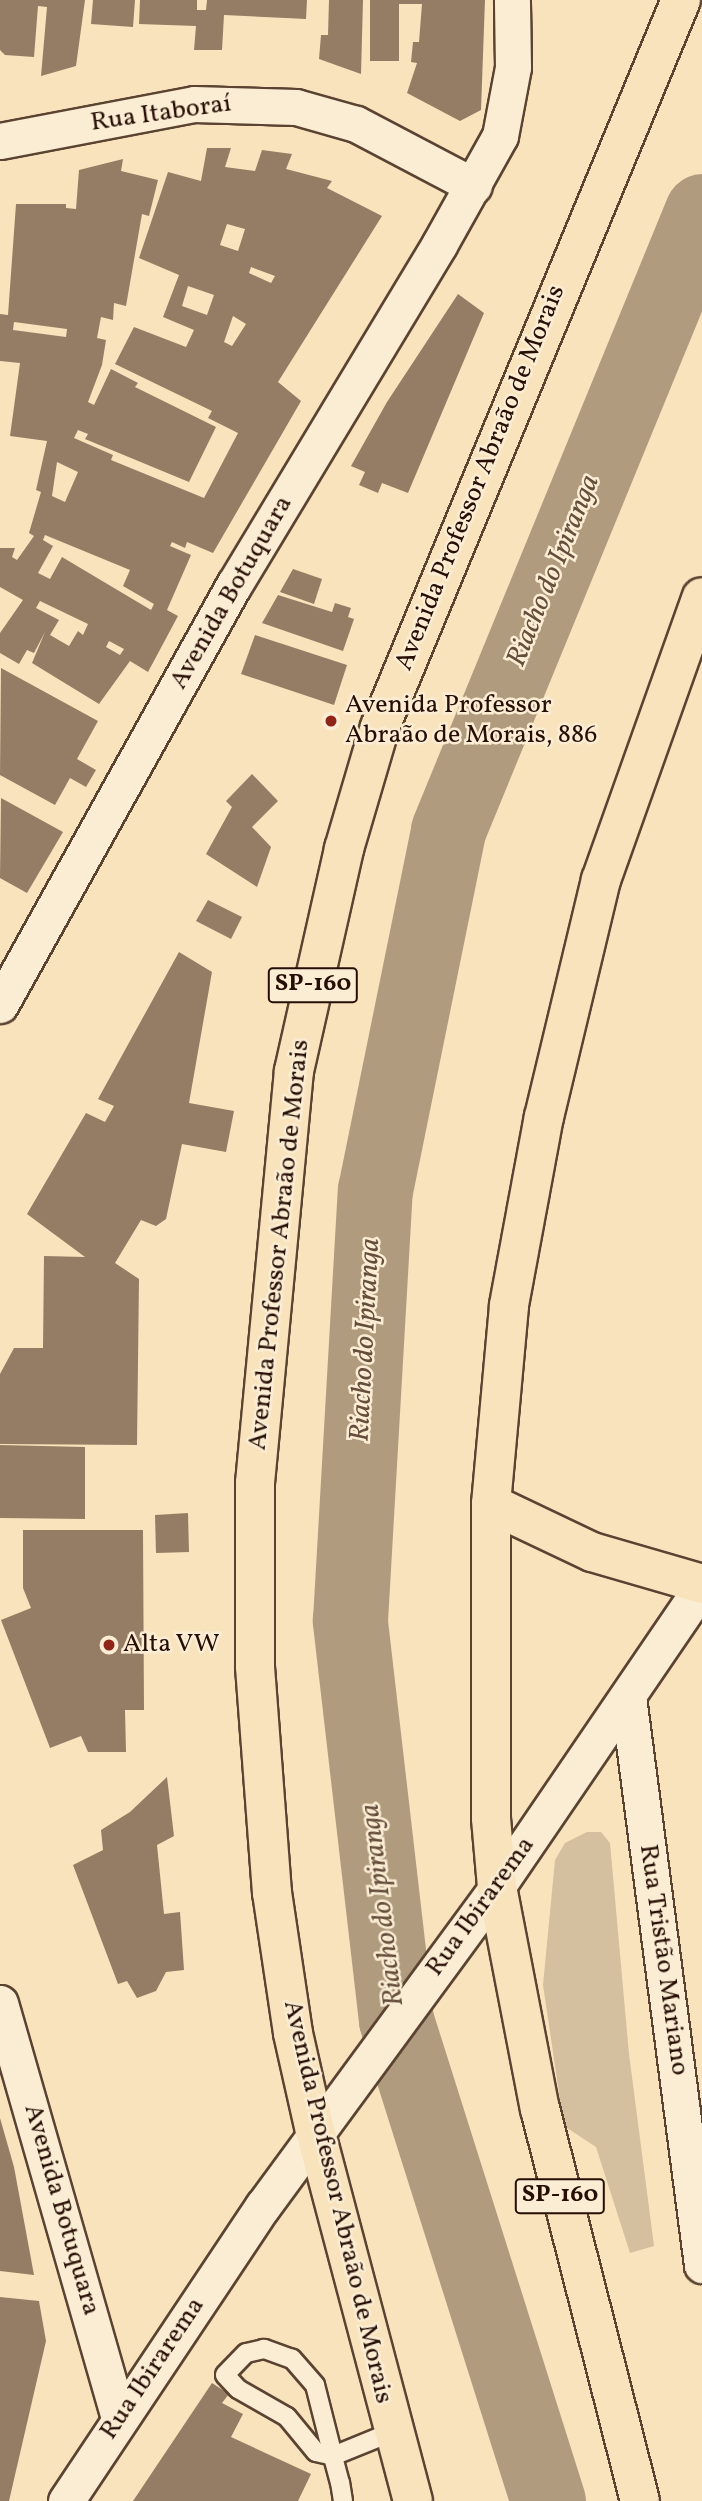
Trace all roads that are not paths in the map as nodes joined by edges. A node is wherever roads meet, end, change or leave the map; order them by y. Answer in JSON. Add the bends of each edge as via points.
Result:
{"nodes":[{"id":1,"x":512,"y":0,"type":"edge"},
{"id":2,"x":681,"y":0,"type":"edge"},
{"id":3,"x":0,"y":141,"type":"edge"},
{"id":4,"x":474,"y":186,"type":"junction"},
{"id":5,"x":702,"y":597,"type":"edge"},
{"id":6,"x":0,"y":1005,"type":"edge"},
{"id":7,"x":491,"y":1504,"type":"junction"},
{"id":8,"x":702,"y":1585,"type":"edge"},
{"id":9,"x":628,"y":1697,"type":"junction"},
{"id":10,"x":497,"y":1887,"type":"junction"},
{"id":11,"x":0,"y":2003,"type":"edge"},
{"id":12,"x":315,"y":2131,"type":"junction"},
{"id":13,"x":700,"y":2223,"type":"edge"},
{"id":14,"x":702,"y":2265,"type":"edge"},
{"id":15,"x":119,"y":2418,"type":"junction"},
{"id":16,"x":393,"y":2432,"type":"junction"},
{"id":17,"x":333,"y":2456,"type":"junction"},
{"id":18,"x":66,"y":2501,"type":"edge"},
{"id":19,"x":343,"y":2501,"type":"edge"},
{"id":20,"x":413,"y":2501,"type":"edge"},
{"id":21,"x":640,"y":2501,"type":"edge"}],
"edges":[{"from":1,"to":4,"type":"street","name":"Avenida Botuquara","via":[[509,106],[500,136]]},
{"from":2,"to":12,"type":"main road","name":"Avenida Professor Abraão de Morais","number":"SP-160","via":[[380,727],[344,849],[294,1070],[255,1483],[255,1666],[272,1893],[293,2033]]},
{"from":3,"to":4,"type":"street","name":"Rua Itaboraí","via":[[194,104],[296,107],[356,124]]},
{"from":4,"to":6,"type":"street","name":"Avenida Botuquara","via":[[234,585]]},
{"from":5,"to":7,"type":"main road","number":"SP-160","via":[[601,880],[544,1117],[509,1305]]},
{"from":7,"to":8,"type":"main road","via":[[592,1552]]},
{"from":7,"to":10,"type":"main road","number":"SP-160","via":[[491,1818]]},
{"from":8,"to":9,"type":"street","name":"Rua Ibirarema"},
{"from":9,"to":10,"type":"street","name":"Rua Ibirarema"},
{"from":9,"to":13,"type":"street","name":"Rua Tristão Mariano"},
{"from":10,"to":12,"type":"street","name":"Rua Ibirarema"},
{"from":10,"to":21,"type":"main road","number":"SP-160","via":[[540,2110]]},
{"from":11,"to":15,"type":"street","name":"Avenida Botuquara"},
{"from":12,"to":15,"type":"street","name":"Rua Ibirarema"},
{"from":12,"to":16,"type":"main road","name":"Avenida Professor Abraão de Morais","number":"SP-160"},
{"from":13,"to":14,"type":"street","name":"Rua Tristão Mariano"},
{"from":15,"to":18,"type":"street","name":"Rua Ibirarema"},
{"from":16,"to":17,"type":"lane"},
{"from":16,"to":20,"type":"main road","name":"Avenida Professor Abraão de Morais","number":"SP-160"},
{"from":17,"to":17,"type":"lane","via":[[316,2452],[287,2417],[238,2389],[225,2375],[246,2353],[264,2349],[292,2359],[315,2385]]},
{"from":17,"to":19,"type":"lane"}]}
